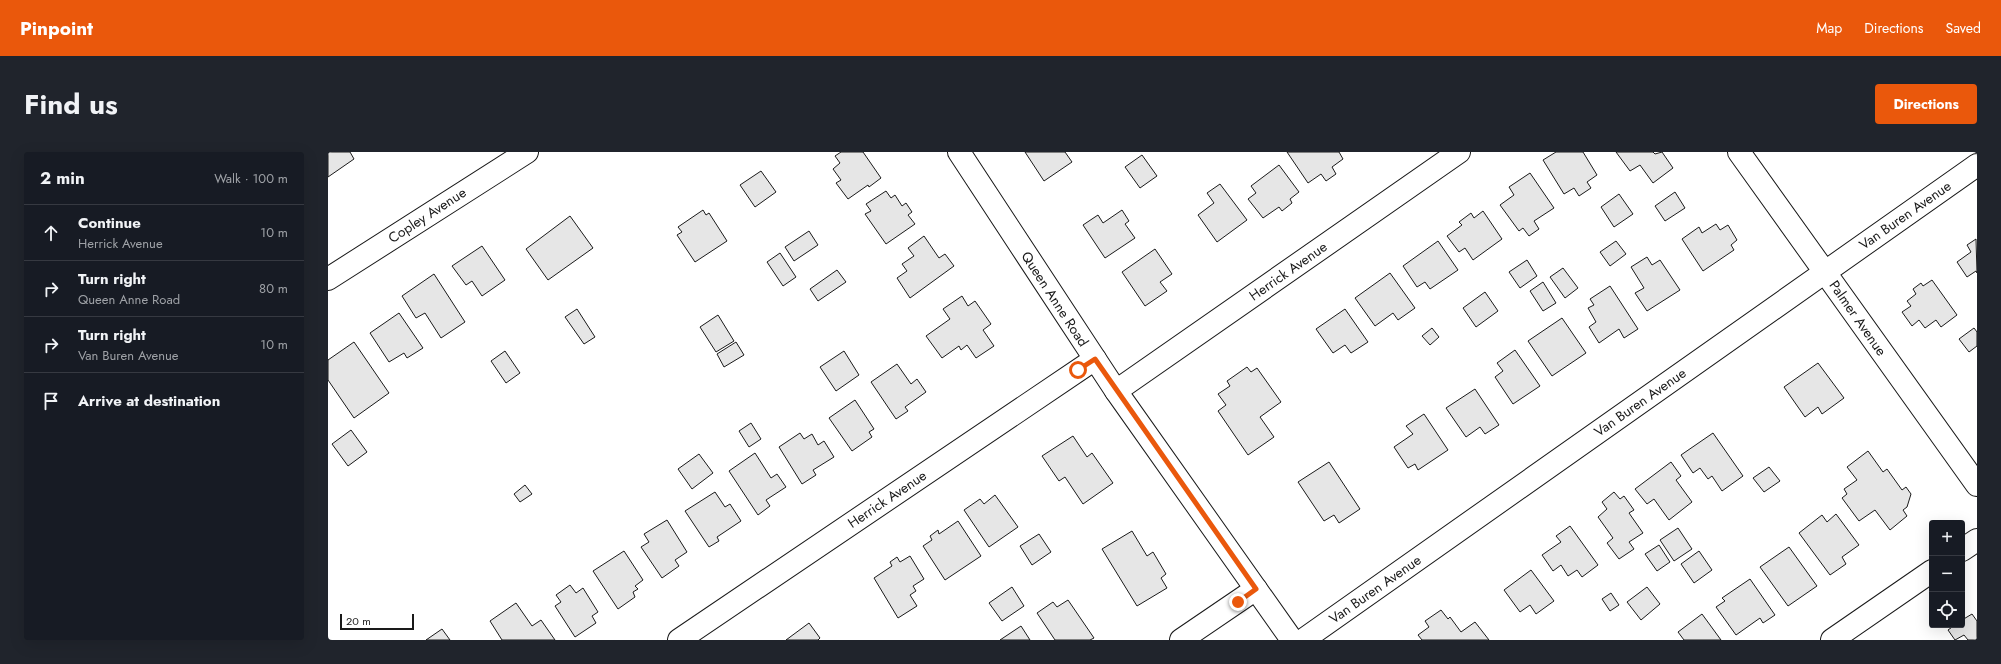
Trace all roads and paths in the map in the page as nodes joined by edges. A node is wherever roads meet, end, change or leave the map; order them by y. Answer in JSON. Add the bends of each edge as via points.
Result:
{"nodes":[{"id":1,"x":527,"y":152,"type":"edge"},
{"id":2,"x":959,"y":152,"type":"edge"},
{"id":3,"x":1460,"y":152,"type":"edge"},
{"id":4,"x":1739,"y":152,"type":"edge"},
{"id":5,"x":1977,"y":165,"type":"edge"},
{"id":6,"x":1825,"y":271,"type":"junction"},
{"id":7,"x":328,"y":279,"type":"edge"},
{"id":8,"x":1095,"y":359,"type":"junction"},
{"id":9,"x":1116,"y":391,"type":"junction"},
{"id":10,"x":1977,"y":485,"type":"edge"},
{"id":11,"x":1977,"y":540,"type":"edge"},
{"id":12,"x":1965,"y":548,"type":"edge"},
{"id":13,"x":1929,"y":573,"type":"edge"},
{"id":14,"x":1256,"y":589,"type":"junction"},
{"id":15,"x":680,"y":640,"type":"edge"},
{"id":16,"x":1181,"y":640,"type":"edge"},
{"id":17,"x":1292,"y":640,"type":"edge"},
{"id":18,"x":1304,"y":640,"type":"edge"},
{"id":19,"x":1832,"y":640,"type":"edge"}],
"edges":[{"from":1,"to":7,"type":"street","name":"Copley Avenue"},
{"from":2,"to":8,"type":"street","name":"Queen Anne Road"},
{"from":3,"to":9,"type":"street","name":"Herrick Avenue"},
{"from":4,"to":6,"type":"street","name":"Palmer Avenue"},
{"from":5,"to":6,"type":"street","name":"Van Buren Avenue"},
{"from":6,"to":10,"type":"street","name":"Palmer Avenue"},
{"from":6,"to":18,"type":"street","name":"Van Buren Avenue"},
{"from":8,"to":9,"type":"street","name":"Queen Anne Road"},
{"from":8,"to":15,"type":"street","name":"Herrick Avenue"},
{"from":9,"to":14,"type":"street","name":"Queen Anne Road"},
{"from":11,"to":12,"type":"street"},
{"from":13,"to":19,"type":"street"},
{"from":14,"to":16,"type":"street"},
{"from":14,"to":17,"type":"street","name":"Queen Anne Road"}]}
